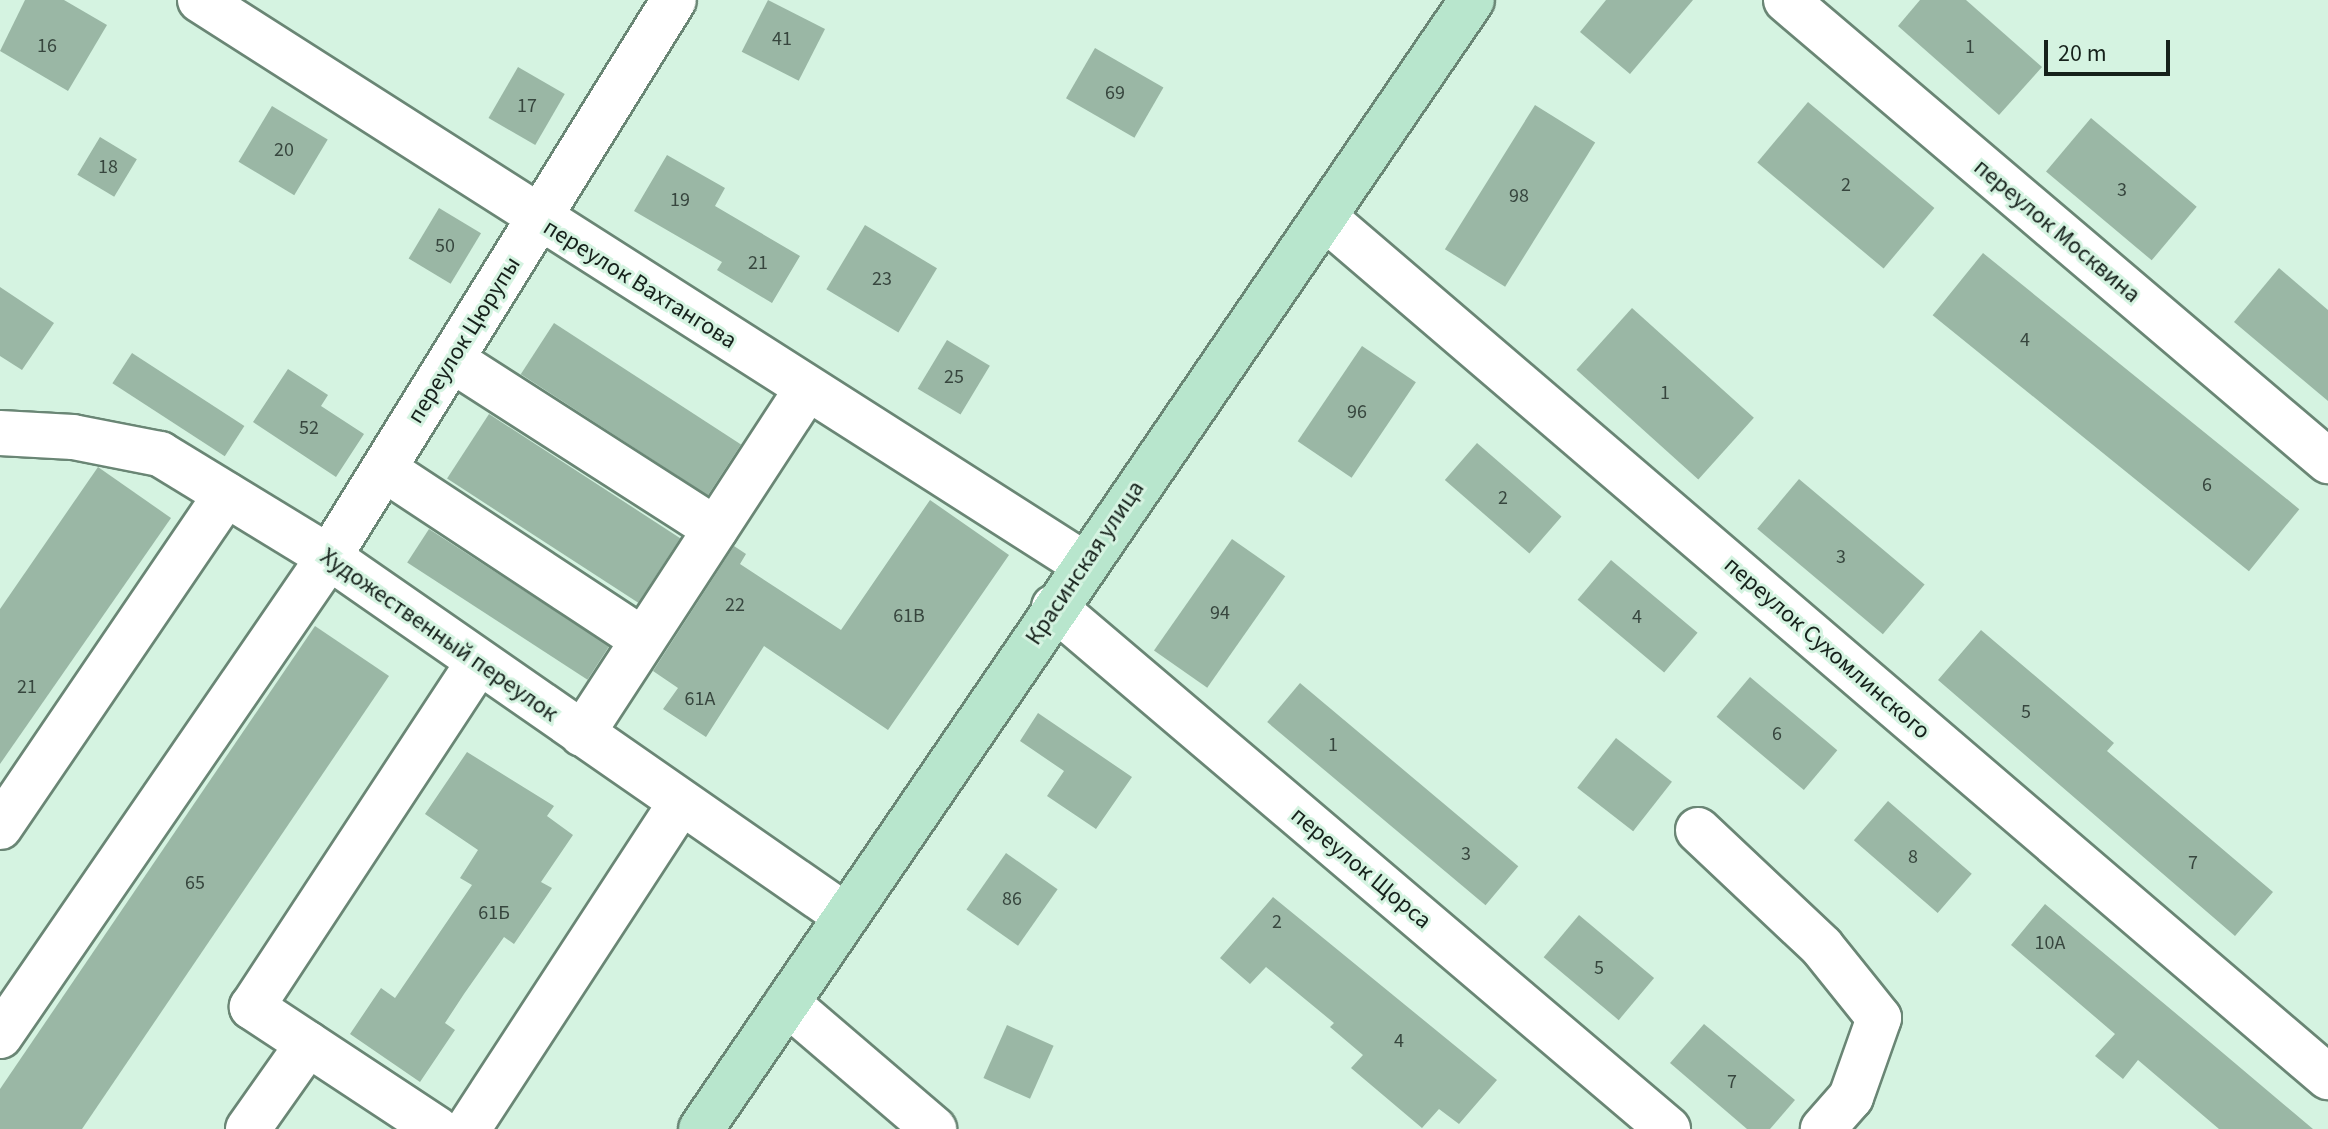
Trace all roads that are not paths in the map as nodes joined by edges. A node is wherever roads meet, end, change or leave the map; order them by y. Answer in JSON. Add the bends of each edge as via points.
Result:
{"nodes":[{"id":1,"x":200,"y":0,"type":"edge"},
{"id":2,"x":674,"y":0,"type":"edge"},
{"id":3,"x":1472,"y":0,"type":"edge"},
{"id":4,"x":1786,"y":0,"type":"edge"},
{"id":5,"x":1325,"y":218,"type":"junction"},
{"id":6,"x":539,"y":220,"type":"junction"},
{"id":7,"x":452,"y":360,"type":"junction"},
{"id":8,"x":807,"y":389,"type":"junction"},
{"id":9,"x":0,"y":433,"type":"edge"},
{"id":10,"x":2328,"y":461,"type":"edge"},
{"id":11,"x":384,"y":469,"type":"junction"},
{"id":12,"x":226,"y":495,"type":"junction"},
{"id":13,"x":715,"y":529,"type":"junction"},
{"id":14,"x":329,"y":557,"type":"junction"},
{"id":15,"x":1084,"y":564,"type":"junction"},
{"id":16,"x":1054,"y":607,"type":"junction"},
{"id":17,"x":643,"y":640,"type":"junction"},
{"id":18,"x":478,"y":663,"type":"junction"},
{"id":19,"x":582,"y":734,"type":"junction"},
{"id":20,"x":681,"y":802,"type":"junction"},
{"id":21,"x":0,"y":827,"type":"edge"},
{"id":22,"x":1698,"y":830,"type":"dead end"},
{"id":23,"x":846,"y":916,"type":"junction"},
{"id":24,"x":787,"y":1003,"type":"junction"},
{"id":25,"x":0,"y":1036,"type":"edge"},
{"id":26,"x":308,"y":1044,"type":"junction"},
{"id":27,"x":2328,"y":1077,"type":"edge"},
{"id":28,"x":248,"y":1129,"type":"edge"},
{"id":29,"x":437,"y":1129,"type":"edge"},
{"id":30,"x":468,"y":1129,"type":"edge"},
{"id":31,"x":701,"y":1129,"type":"edge"},
{"id":32,"x":934,"y":1129,"type":"edge"},
{"id":33,"x":1668,"y":1129,"type":"edge"},
{"id":34,"x":1823,"y":1129,"type":"edge"}],
"edges":[{"from":1,"to":6,"type":"street","name":"переулок Вахтангова"},
{"from":2,"to":6,"type":"street","name":"переулок Цюрупы"},
{"from":3,"to":5,"type":"main road","name":"Красинская улица"},
{"from":4,"to":10,"type":"street","name":"переулок Москвина"},
{"from":5,"to":15,"type":"main road","name":"Красинская улица"},
{"from":5,"to":27,"type":"street","name":"переулок Сухомлинского"},
{"from":6,"to":7,"type":"street","name":"переулок Цюрупы"},
{"from":6,"to":8,"type":"street","name":"переулок Вахтангова"},
{"from":7,"to":11,"type":"street","name":"переулок Цюрупы"},
{"from":7,"to":13,"type":"street"},
{"from":8,"to":13,"type":"street"},
{"from":8,"to":15,"type":"street","name":"переулок Вахтангова"},
{"from":9,"to":12,"type":"street","name":"Художественный переулок","via":[[73,437],[160,454]]},
{"from":11,"to":14,"type":"street","name":"переулок Цюрупы"},
{"from":11,"to":17,"type":"street"},
{"from":12,"to":14,"type":"street","name":"Художественный переулок"},
{"from":12,"to":21,"type":"street"},
{"from":13,"to":17,"type":"street"},
{"from":14,"to":18,"type":"street","name":"Художественный переулок"},
{"from":14,"to":25,"type":"street","name":"переулок Цюрупы"},
{"from":15,"to":16,"type":"main road","name":"Красинская улица"},
{"from":16,"to":23,"type":"main road","name":"Красинская улица"},
{"from":16,"to":33,"type":"street","name":"переулок Щорса"},
{"from":17,"to":19,"type":"street"},
{"from":18,"to":19,"type":"street","name":"Художественный переулок"},
{"from":18,"to":26,"type":"street","via":[[252,1007]]},
{"from":19,"to":20,"type":"street","name":"Художественный переулок"},
{"from":20,"to":23,"type":"street","name":"Художественный переулок"},
{"from":20,"to":30,"type":"street"},
{"from":22,"to":34,"type":"street","via":[[1822,947],[1879,1018],[1851,1097]]},
{"from":23,"to":24,"type":"main road","name":"Красинская улица"},
{"from":24,"to":31,"type":"main road","name":"Красинская улица"},
{"from":24,"to":32,"type":"street"},
{"from":26,"to":28,"type":"street"},
{"from":26,"to":29,"type":"street"}]}
